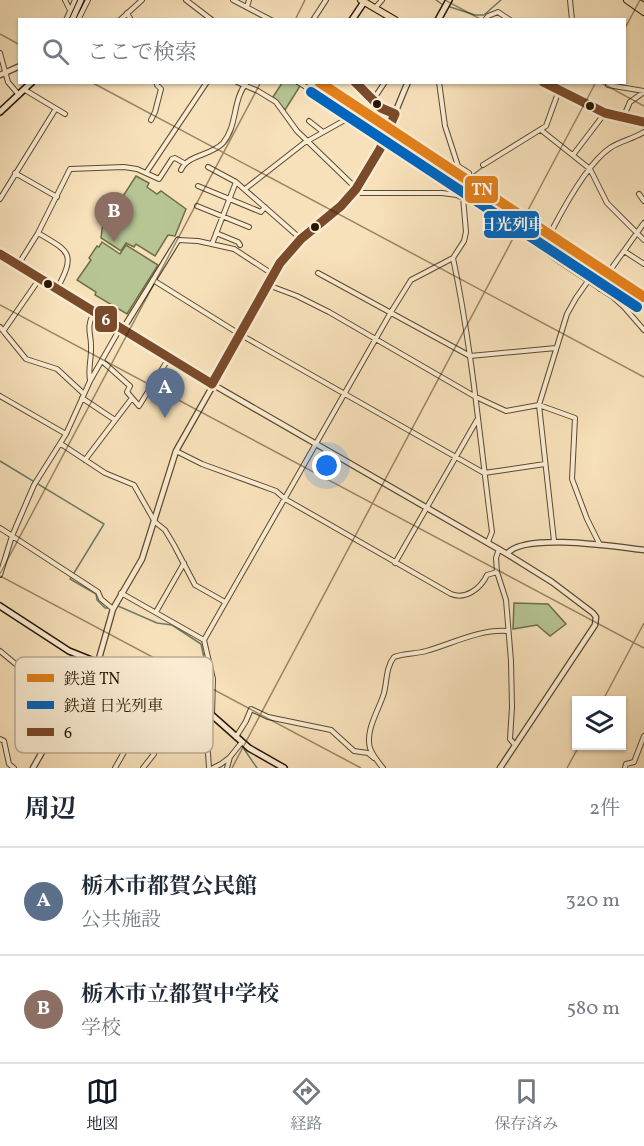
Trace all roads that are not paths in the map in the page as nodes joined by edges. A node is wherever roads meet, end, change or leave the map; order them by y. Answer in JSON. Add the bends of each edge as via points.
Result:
{"nodes":[{"id":1,"x":65,"y":0,"type":"edge"},
{"id":2,"x":75,"y":0,"type":"edge"},
{"id":3,"x":81,"y":0,"type":"edge"},
{"id":4,"x":88,"y":0,"type":"edge"},
{"id":5,"x":142,"y":0,"type":"edge"},
{"id":6,"x":186,"y":0,"type":"edge"},
{"id":7,"x":233,"y":0,"type":"edge"},
{"id":8,"x":249,"y":0,"type":"edge"},
{"id":9,"x":326,"y":0,"type":"edge"},
{"id":10,"x":382,"y":0,"type":"edge"},
{"id":11,"x":449,"y":0,"type":"edge"},
{"id":12,"x":570,"y":0,"type":"edge"},
{"id":13,"x":627,"y":0,"type":"edge"},
{"id":14,"x":634,"y":0,"type":"edge"},
{"id":15,"x":363,"y":1,"type":"edge"},
{"id":16,"x":644,"y":6,"type":"edge"},
{"id":17,"x":247,"y":7,"type":"junction"},
{"id":18,"x":375,"y":8,"type":"junction"},
{"id":19,"x":70,"y":10,"type":"junction"},
{"id":20,"x":644,"y":12,"type":"edge"},
{"id":21,"x":127,"y":13,"type":"junction"},
{"id":22,"x":67,"y":18,"type":"edge"},
{"id":23,"x":73,"y":18,"type":"edge"},
{"id":24,"x":79,"y":18,"type":"edge"},
{"id":25,"x":122,"y":18,"type":"edge"},
{"id":26,"x":130,"y":18,"type":"edge"},
{"id":27,"x":209,"y":18,"type":"edge"},
{"id":28,"x":267,"y":18,"type":"edge"},
{"id":29,"x":314,"y":18,"type":"edge"},
{"id":30,"x":353,"y":18,"type":"edge"},
{"id":31,"x":392,"y":18,"type":"edge"},
{"id":32,"x":439,"y":18,"type":"edge"},
{"id":33,"x":487,"y":18,"type":"edge"},
{"id":34,"x":507,"y":18,"type":"edge"},
{"id":35,"x":572,"y":18,"type":"edge"},
{"id":36,"x":0,"y":53,"type":"edge"},
{"id":37,"x":18,"y":67,"type":"edge"},
{"id":38,"x":3,"y":74,"type":"edge"},
{"id":39,"x":30,"y":84,"type":"edge"},
{"id":40,"x":157,"y":84,"type":"edge"},
{"id":41,"x":206,"y":84,"type":"edge"},
{"id":42,"x":245,"y":84,"type":"edge"},
{"id":43,"x":301,"y":84,"type":"edge"},
{"id":44,"x":356,"y":84,"type":"edge"},
{"id":45,"x":384,"y":84,"type":"edge"},
{"id":46,"x":407,"y":84,"type":"edge"},
{"id":47,"x":438,"y":84,"type":"edge"},
{"id":48,"x":546,"y":84,"type":"edge"},
{"id":49,"x":562,"y":84,"type":"edge"},
{"id":50,"x":608,"y":85,"type":"dead end"},
{"id":51,"x":25,"y":90,"type":"junction"},
{"id":52,"x":560,"y":92,"type":"junction"},
{"id":53,"x":644,"y":92,"type":"edge"},
{"id":54,"x":19,"y":96,"type":"junction"},
{"id":55,"x":373,"y":100,"type":"junction"},
{"id":56,"x":55,"y":110,"type":"junction"},
{"id":57,"x":0,"y":112,"type":"edge"},
{"id":58,"x":605,"y":113,"type":"junction"},
{"id":59,"x":65,"y":114,"type":"dead end"},
{"id":60,"x":395,"y":114,"type":"junction"},
{"id":61,"x":352,"y":116,"type":"junction"},
{"id":62,"x":623,"y":118,"type":"junction"},
{"id":63,"x":151,"y":120,"type":"dead end"},
{"id":64,"x":309,"y":121,"type":"dead end"},
{"id":65,"x":644,"y":122,"type":"edge"},
{"id":66,"x":541,"y":130,"type":"junction"},
{"id":67,"x":324,"y":132,"type":"junction"},
{"id":68,"x":644,"y":132,"type":"edge"},
{"id":69,"x":385,"y":137,"type":"junction"},
{"id":70,"x":307,"y":140,"type":"junction"},
{"id":71,"x":573,"y":155,"type":"junction"},
{"id":72,"x":184,"y":163,"type":"junction"},
{"id":73,"x":483,"y":165,"type":"dead end"},
{"id":74,"x":208,"y":168,"type":"dead end"},
{"id":75,"x":591,"y":169,"type":"junction"},
{"id":76,"x":181,"y":170,"type":"dead end"},
{"id":77,"x":15,"y":173,"type":"junction"},
{"id":78,"x":146,"y":173,"type":"junction"},
{"id":79,"x":468,"y":173,"type":"dead end"},
{"id":80,"x":236,"y":182,"type":"junction"},
{"id":81,"x":198,"y":186,"type":"dead end"},
{"id":82,"x":245,"y":189,"type":"junction"},
{"id":83,"x":356,"y":189,"type":"junction"},
{"id":84,"x":2,"y":190,"type":"edge"},
{"id":85,"x":639,"y":194,"type":"dead end"},
{"id":86,"x":57,"y":197,"type":"junction"},
{"id":87,"x":463,"y":197,"type":"junction"},
{"id":88,"x":229,"y":198,"type":"junction"},
{"id":89,"x":0,"y":199,"type":"edge"},
{"id":90,"x":644,"y":201,"type":"edge"},
{"id":91,"x":196,"y":206,"type":"dead end"},
{"id":92,"x":265,"y":207,"type":"junction"},
{"id":93,"x":222,"y":216,"type":"junction"},
{"id":94,"x":644,"y":224,"type":"edge"},
{"id":95,"x":249,"y":227,"type":"dead end"},
{"id":96,"x":552,"y":230,"type":"dead end"},
{"id":97,"x":38,"y":233,"type":"junction"},
{"id":98,"x":216,"y":233,"type":"junction"},
{"id":99,"x":637,"y":233,"type":"junction"},
{"id":100,"x":548,"y":237,"type":"dead end"},
{"id":101,"x":301,"y":239,"type":"junction"},
{"id":102,"x":178,"y":240,"type":"joint"},
{"id":103,"x":644,"y":240,"type":"edge"},
{"id":104,"x":212,"y":244,"type":"junction"},
{"id":105,"x":240,"y":245,"type":"dead end"},
{"id":106,"x":542,"y":248,"type":"junction"},
{"id":107,"x":624,"y":251,"type":"junction"},
{"id":108,"x":0,"y":254,"type":"edge"},
{"id":109,"x":453,"y":258,"type":"junction"},
{"id":110,"x":644,"y":264,"type":"edge"},
{"id":111,"x":18,"y":265,"type":"junction"},
{"id":112,"x":611,"y":269,"type":"dead end"},
{"id":113,"x":318,"y":273,"type":"dead end"},
{"id":114,"x":274,"y":275,"type":"junction"},
{"id":115,"x":607,"y":275,"type":"dead end"},
{"id":116,"x":40,"y":278,"type":"junction"},
{"id":117,"x":153,"y":280,"type":"junction"},
{"id":118,"x":588,"y":281,"type":"junction"},
{"id":119,"x":268,"y":285,"type":"junction"},
{"id":120,"x":57,"y":289,"type":"junction"},
{"id":121,"x":600,"y":289,"type":"junction"},
{"id":122,"x":94,"y":312,"type":"junction"},
{"id":123,"x":391,"y":312,"type":"junction"},
{"id":124,"x":2,"y":328,"type":"edge"},
{"id":125,"x":123,"y":329,"type":"junction"},
{"id":126,"x":644,"y":330,"type":"edge"},
{"id":127,"x":241,"y":335,"type":"junction"},
{"id":128,"x":375,"y":339,"type":"junction"},
{"id":129,"x":556,"y":348,"type":"junction"},
{"id":130,"x":470,"y":356,"type":"junction"},
{"id":131,"x":169,"y":358,"type":"junction"},
{"id":132,"x":102,"y":360,"type":"junction"},
{"id":133,"x":90,"y":381,"type":"junction"},
{"id":134,"x":212,"y":384,"type":"junction"},
{"id":135,"x":346,"y":393,"type":"junction"},
{"id":136,"x":0,"y":396,"type":"edge"},
{"id":137,"x":83,"y":396,"type":"junction"},
{"id":138,"x":474,"y":396,"type":"junction"},
{"id":139,"x":132,"y":398,"type":"junction"},
{"id":140,"x":539,"y":405,"type":"junction"},
{"id":141,"x":115,"y":420,"type":"junction"},
{"id":142,"x":478,"y":420,"type":"junction"},
{"id":143,"x":66,"y":434,"type":"junction"},
{"id":144,"x":60,"y":444,"type":"junction"},
{"id":145,"x":316,"y":444,"type":"junction"},
{"id":146,"x":176,"y":451,"type":"junction"},
{"id":147,"x":456,"y":457,"type":"junction"},
{"id":148,"x":85,"y":460,"type":"junction"},
{"id":149,"x":545,"y":464,"type":"junction"},
{"id":150,"x":484,"y":473,"type":"junction"},
{"id":151,"x":285,"y":499,"type":"junction"},
{"id":152,"x":427,"y":508,"type":"junction"},
{"id":153,"x":155,"y":522,"type":"junction"},
{"id":154,"x":0,"y":528,"type":"edge"},
{"id":155,"x":12,"y":536,"type":"junction"},
{"id":156,"x":554,"y":541,"type":"junction"},
{"id":157,"x":488,"y":542,"type":"junction"},
{"id":158,"x":600,"y":545,"type":"junction"},
{"id":159,"x":499,"y":549,"type":"junction"},
{"id":160,"x":644,"y":550,"type":"edge"},
{"id":161,"x":507,"y":554,"type":"junction"},
{"id":162,"x":184,"y":563,"type":"junction"},
{"id":163,"x":395,"y":563,"type":"junction"},
{"id":164,"x":497,"y":572,"type":"junction"},
{"id":165,"x":0,"y":575,"type":"edge"},
{"id":166,"x":121,"y":592,"type":"junction"},
{"id":167,"x":225,"y":602,"type":"junction"},
{"id":168,"x":0,"y":606,"type":"edge"},
{"id":169,"x":113,"y":609,"type":"junction"},
{"id":170,"x":156,"y":612,"type":"junction"},
{"id":171,"x":507,"y":631,"type":"junction"},
{"id":172,"x":204,"y":640,"type":"junction"},
{"id":173,"x":0,"y":651,"type":"edge"},
{"id":174,"x":85,"y":657,"type":"edge"},
{"id":175,"x":100,"y":657,"type":"edge"},
{"id":176,"x":208,"y":657,"type":"edge"},
{"id":177,"x":15,"y":663,"type":"edge"},
{"id":178,"x":213,"y":716,"type":"edge"},
{"id":179,"x":644,"y":736,"type":"edge"},
{"id":180,"x":236,"y":737,"type":"junction"},
{"id":181,"x":0,"y":739,"type":"edge"},
{"id":182,"x":242,"y":742,"type":"junction"},
{"id":183,"x":515,"y":745,"type":"junction"},
{"id":184,"x":42,"y":753,"type":"edge"},
{"id":185,"x":124,"y":753,"type":"edge"},
{"id":186,"x":153,"y":753,"type":"edge"},
{"id":187,"x":209,"y":753,"type":"edge"},
{"id":188,"x":230,"y":757,"type":"junction"},
{"id":189,"x":375,"y":759,"type":"junction"},
{"id":190,"x":14,"y":768,"type":"edge"},
{"id":191,"x":33,"y":768,"type":"edge"},
{"id":192,"x":115,"y":768,"type":"edge"},
{"id":193,"x":143,"y":768,"type":"edge"},
{"id":194,"x":211,"y":768,"type":"edge"},
{"id":195,"x":227,"y":768,"type":"edge"},
{"id":196,"x":284,"y":768,"type":"edge"},
{"id":197,"x":383,"y":768,"type":"edge"},
{"id":198,"x":501,"y":768,"type":"edge"},
{"id":199,"x":625,"y":768,"type":"edge"}],
"edges":[{"from":1,"to":19,"type":"street"},
{"from":2,"to":19,"type":"street"},
{"from":3,"to":23,"type":"main road"},
{"from":4,"to":24,"type":"street"},
{"from":5,"to":21,"type":"street"},
{"from":6,"to":27,"type":"street"},
{"from":7,"to":17,"type":"street"},
{"from":8,"to":17,"type":"street"},
{"from":9,"to":29,"type":"street"},
{"from":10,"to":18,"type":"street"},
{"from":11,"to":32,"type":"main road"},
{"from":12,"to":35,"type":"street"},
{"from":13,"to":20,"type":"main road"},
{"from":14,"to":16,"type":"main road"},
{"from":15,"to":18,"type":"main road"},
{"from":15,"to":30,"type":"main road"},
{"from":17,"to":28,"type":"street"},
{"from":18,"to":31,"type":"main road"},
{"from":19,"to":22,"type":"street"},
{"from":21,"to":25,"type":"street"},
{"from":21,"to":26,"type":"street"},
{"from":33,"to":34,"type":"street","via":[[498,12]]},
{"from":36,"to":38,"type":"street"},
{"from":37,"to":38,"type":"street"},
{"from":38,"to":54,"type":"street"},
{"from":39,"to":51,"type":"main road"},
{"from":40,"to":63,"type":"street","via":[[161,88]]},
{"from":41,"to":78,"type":"street"},
{"from":42,"to":70,"type":"street","via":[[276,102]]},
{"from":42,"to":72,"type":"street","via":[[223,142]]},
{"from":43,"to":61,"type":"street"},
{"from":44,"to":55,"type":"street"},
{"from":45,"to":55,"type":"street"},
{"from":46,"to":60,"type":"street"},
{"from":47,"to":79,"type":"street","via":[[445,126],[458,166]]},
{"from":48,"to":52,"type":"main road"},
{"from":49,"to":52,"type":"street"},
{"from":50,"to":53,"type":"street"},
{"from":51,"to":54,"type":"main road"},
{"from":51,"to":56,"type":"street"},
{"from":52,"to":58,"type":"main road"},
{"from":52,"to":66,"type":"street"},
{"from":53,"to":62,"type":"street","via":[[630,102]]},
{"from":54,"to":57,"type":"main road"},
{"from":55,"to":60,"type":"street"},
{"from":56,"to":59,"type":"street"},
{"from":56,"to":77,"type":"street"},
{"from":58,"to":62,"type":"main road"},
{"from":58,"to":71,"type":"street"},
{"from":60,"to":69,"type":"street"},
{"from":61,"to":67,"type":"street"},
{"from":61,"to":69,"type":"street"},
{"from":62,"to":65,"type":"main road"},
{"from":64,"to":67,"type":"street"},
{"from":66,"to":71,"type":"street"},
{"from":66,"to":73,"type":"street"},
{"from":67,"to":70,"type":"street"},
{"from":68,"to":75,"type":"street","via":[[611,148]]},
{"from":69,"to":83,"type":"street"},
{"from":70,"to":82,"type":"street"},
{"from":70,"to":83,"type":"street"},
{"from":71,"to":75,"type":"street"},
{"from":72,"to":76,"type":"street"},
{"from":72,"to":78,"type":"street","via":[[172,159],[159,179]]},
{"from":74,"to":80,"type":"street"},
{"from":75,"to":96,"type":"street"},
{"from":75,"to":99,"type":"street","via":[[607,203]]},
{"from":77,"to":84,"type":"street"},
{"from":77,"to":86,"type":"street"},
{"from":78,"to":86,"type":"street","via":[[124,167],[70,169]]},
{"from":80,"to":82,"type":"street"},
{"from":80,"to":88,"type":"street"},
{"from":81,"to":88,"type":"street"},
{"from":82,"to":92,"type":"street"},
{"from":83,"to":87,"type":"street","via":[[369,194],[442,193]]},
{"from":83,"to":101,"type":"street"},
{"from":84,"to":89,"type":"street"},
{"from":85,"to":90,"type":"street"},
{"from":86,"to":97,"type":"street"},
{"from":87,"to":106,"type":"street"},
{"from":87,"to":109,"type":"street","via":[[464,241]]},
{"from":88,"to":92,"type":"street","via":[[261,212]]},
{"from":88,"to":93,"type":"street"},
{"from":91,"to":93,"type":"street"},
{"from":92,"to":101,"type":"street"},
{"from":93,"to":95,"type":"street"},
{"from":93,"to":98,"type":"street"},
{"from":94,"to":99,"type":"street"},
{"from":97,"to":111,"type":"street"},
{"from":97,"to":120,"type":"street","via":[[62,247],[67,257],[69,266]]},
{"from":98,"to":104,"type":"street"},
{"from":98,"to":105,"type":"street"},
{"from":99,"to":103,"type":"street"},
{"from":99,"to":107,"type":"street"},
{"from":100,"to":106,"type":"street"},
{"from":101,"to":114,"type":"street"},
{"from":102,"to":104,"type":"street"},
{"from":102,"to":117,"type":"street"},
{"from":104,"to":114,"type":"street","via":[[237,250]]},
{"from":106,"to":118,"type":"street"},
{"from":107,"to":110,"type":"street"},
{"from":107,"to":112,"type":"street"},
{"from":108,"to":111,"type":"street"},
{"from":109,"to":123,"type":"street","via":[[411,280]]},
{"from":109,"to":130,"type":"street"},
{"from":111,"to":116,"type":"street"},
{"from":113,"to":123,"type":"street"},
{"from":114,"to":119,"type":"street"},
{"from":115,"to":121,"type":"street"},
{"from":116,"to":120,"type":"street"},
{"from":116,"to":124,"type":"street"},
{"from":117,"to":125,"type":"street"},
{"from":117,"to":127,"type":"street"},
{"from":118,"to":121,"type":"street"},
{"from":118,"to":129,"type":"street","via":[[567,314]]},
{"from":119,"to":127,"type":"street"},
{"from":119,"to":128,"type":"street","via":[[297,296]]},
{"from":120,"to":122,"type":"street"},
{"from":121,"to":126,"type":"street","via":[[624,307]]},
{"from":122,"to":125,"type":"street"},
{"from":122,"to":133,"type":"street","via":[[88,334],[92,349]]},
{"from":123,"to":128,"type":"street"},
{"from":123,"to":130,"type":"street"},
{"from":124,"to":137,"type":"street","via":[[26,359],[57,369]]},
{"from":125,"to":131,"type":"street"},
{"from":125,"to":132,"type":"street"},
{"from":127,"to":134,"type":"street"},
{"from":127,"to":135,"type":"street"},
{"from":128,"to":135,"type":"street"},
{"from":128,"to":138,"type":"street"},
{"from":129,"to":130,"type":"street"},
{"from":129,"to":140,"type":"street"},
{"from":130,"to":138,"type":"street"},
{"from":131,"to":134,"type":"street"},
{"from":131,"to":139,"type":"street","via":[[139,406]]},
{"from":132,"to":133,"type":"street"},
{"from":132,"to":139,"type":"street","via":[[129,386],[127,392]]},
{"from":133,"to":137,"type":"street"},
{"from":134,"to":145,"type":"street"},
{"from":134,"to":146,"type":"street"},
{"from":135,"to":145,"type":"street"},
{"from":135,"to":147,"type":"street"},
{"from":136,"to":143,"type":"street"},
{"from":137,"to":141,"type":"street"},
{"from":137,"to":143,"type":"street"},
{"from":138,"to":140,"type":"street","via":[[506,411]]},
{"from":138,"to":142,"type":"street"},
{"from":139,"to":141,"type":"street"},
{"from":140,"to":149,"type":"street"},
{"from":140,"to":158,"type":"street","via":[[575,418],[572,479]]},
{"from":141,"to":148,"type":"street"},
{"from":142,"to":147,"type":"street"},
{"from":142,"to":150,"type":"street"},
{"from":143,"to":144,"type":"street"},
{"from":144,"to":148,"type":"street"},
{"from":144,"to":155,"type":"street","via":[[34,485]]},
{"from":145,"to":151,"type":"street"},
{"from":145,"to":152,"type":"street"},
{"from":146,"to":151,"type":"street","via":[[276,491]]},
{"from":146,"to":153,"type":"street"},
{"from":147,"to":150,"type":"street"},
{"from":147,"to":152,"type":"street"},
{"from":148,"to":153,"type":"street","via":[[134,485]]},
{"from":149,"to":150,"type":"street"},
{"from":149,"to":156,"type":"street"},
{"from":150,"to":157,"type":"street","via":[[492,532]]},
{"from":151,"to":163,"type":"street"},
{"from":151,"to":167,"type":"street"},
{"from":152,"to":157,"type":"street"},
{"from":152,"to":163,"type":"street"},
{"from":153,"to":162,"type":"street","via":[[165,530]]},
{"from":153,"to":166,"type":"street","via":[[142,559]]},
{"from":154,"to":155,"type":"street"},
{"from":155,"to":165,"type":"street"},
{"from":155,"to":169,"type":"street","via":[[98,591]]},
{"from":156,"to":158,"type":"street"},
{"from":156,"to":161,"type":"street","via":[[515,546]]},
{"from":157,"to":159,"type":"street"},
{"from":158,"to":160,"type":"street"},
{"from":159,"to":161,"type":"street"},
{"from":159,"to":164,"type":"street","via":[[495,556]]},
{"from":161,"to":183,"type":"street","via":[[571,596],[596,620]]},
{"from":162,"to":167,"type":"street","via":[[195,585]]},
{"from":162,"to":170,"type":"street"},
{"from":163,"to":164,"type":"street","via":[[457,596],[480,587],[487,574]]},
{"from":164,"to":171,"type":"street","via":[[506,600]]},
{"from":166,"to":169,"type":"street"},
{"from":166,"to":170,"type":"street"},
{"from":167,"to":172,"type":"street"},
{"from":168,"to":174,"type":"main road","via":[[69,651]]},
{"from":169,"to":175,"type":"street"},
{"from":170,"to":172,"type":"street"},
{"from":171,"to":183,"type":"street","via":[[511,661],[510,739]]},
{"from":171,"to":189,"type":"street","via":[[394,657],[371,729],[370,748]]},
{"from":172,"to":176,"type":"street"},
{"from":173,"to":177,"type":"street"},
{"from":178,"to":180,"type":"main road"},
{"from":179,"to":199,"type":"street","via":[[634,762]]},
{"from":180,"to":182,"type":"main road"},
{"from":180,"to":189,"type":"street","via":[[251,709],[268,717],[331,730],[354,751],[368,753]]},
{"from":181,"to":190,"type":"street"},
{"from":182,"to":188,"type":"street"},
{"from":182,"to":196,"type":"main road"},
{"from":183,"to":198,"type":"street"},
{"from":184,"to":191,"type":"street"},
{"from":185,"to":192,"type":"street"},
{"from":186,"to":193,"type":"street"},
{"from":187,"to":194,"type":"street"},
{"from":188,"to":194,"type":"street"},
{"from":188,"to":195,"type":"street"},
{"from":189,"to":197,"type":"street"}]}
